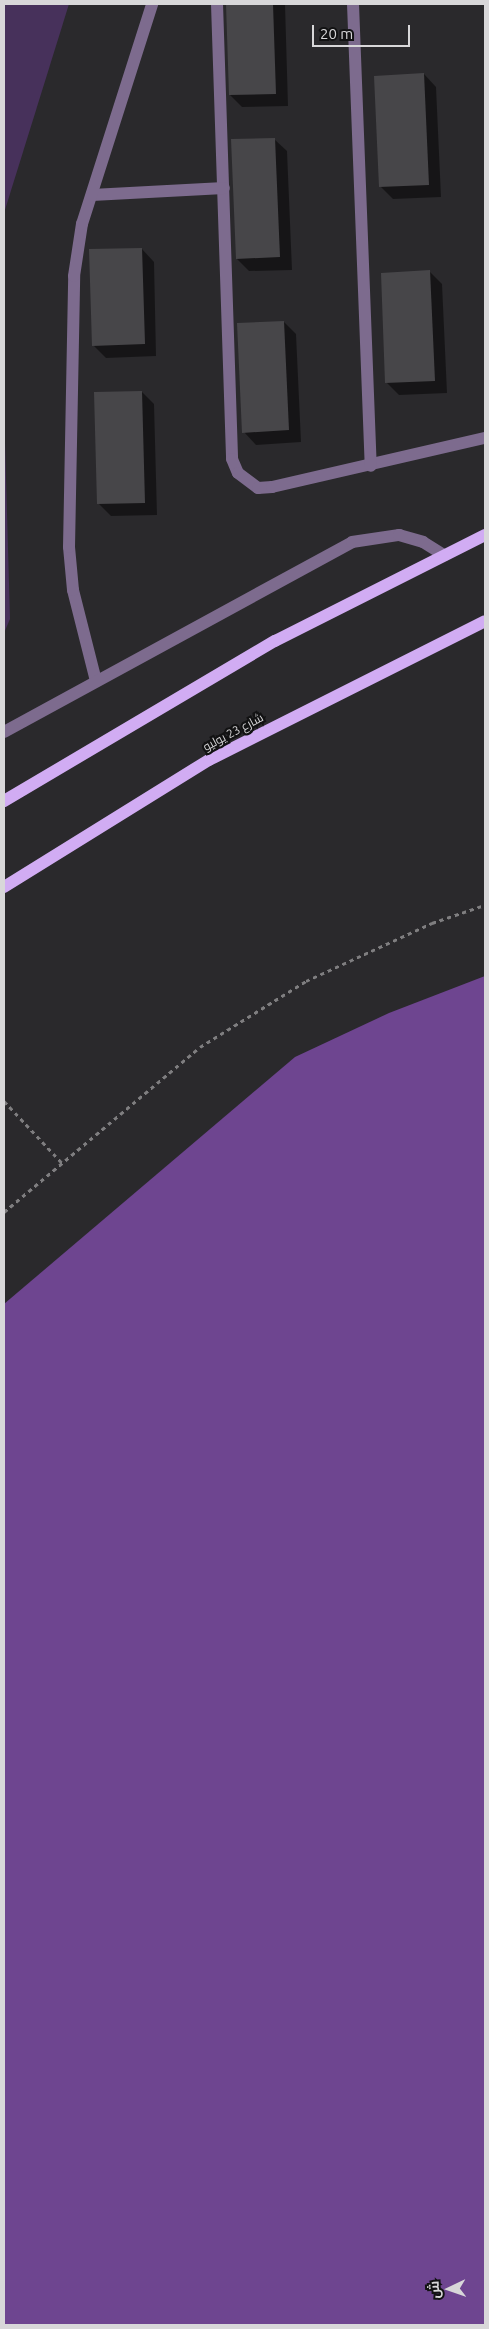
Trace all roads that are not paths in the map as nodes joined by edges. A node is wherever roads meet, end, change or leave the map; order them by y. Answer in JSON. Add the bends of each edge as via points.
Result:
{"nodes":[{"id":1,"x":152,"y":4,"type":"edge"},
{"id":2,"x":217,"y":4,"type":"edge"},
{"id":3,"x":353,"y":4,"type":"edge"},
{"id":4,"x":224,"y":188,"type":"junction"},
{"id":5,"x":92,"y":194,"type":"junction"},
{"id":6,"x":485,"y":438,"type":"edge"},
{"id":7,"x":371,"y":466,"type":"junction"},
{"id":8,"x":485,"y":535,"type":"edge"},
{"id":9,"x":444,"y":556,"type":"junction"},
{"id":10,"x":485,"y":620,"type":"edge"},
{"id":11,"x":96,"y":681,"type":"junction"},
{"id":12,"x":4,"y":732,"type":"edge"},
{"id":13,"x":4,"y":801,"type":"edge"},
{"id":14,"x":4,"y":887,"type":"edge"}],
"edges":[{"from":1,"to":5,"type":"street"},
{"from":2,"to":4,"type":"street"},
{"from":3,"to":7,"type":"street"},
{"from":4,"to":5,"type":"street"},
{"from":4,"to":7,"type":"street","via":[[232,458],[238,473],[258,488],[272,488]]},
{"from":5,"to":11,"type":"street","via":[[74,276],[70,547],[73,590]]},
{"from":6,"to":7,"type":"street"},
{"from":8,"to":9,"type":"main road"},
{"from":9,"to":11,"type":"street","via":[[423,542],[399,535],[352,542]]},
{"from":9,"to":13,"type":"main road","via":[[194,686]]},
{"from":10,"to":14,"type":"main road","name":"شارع 23 يوليو","via":[[210,760]]},
{"from":11,"to":12,"type":"street"}]}
